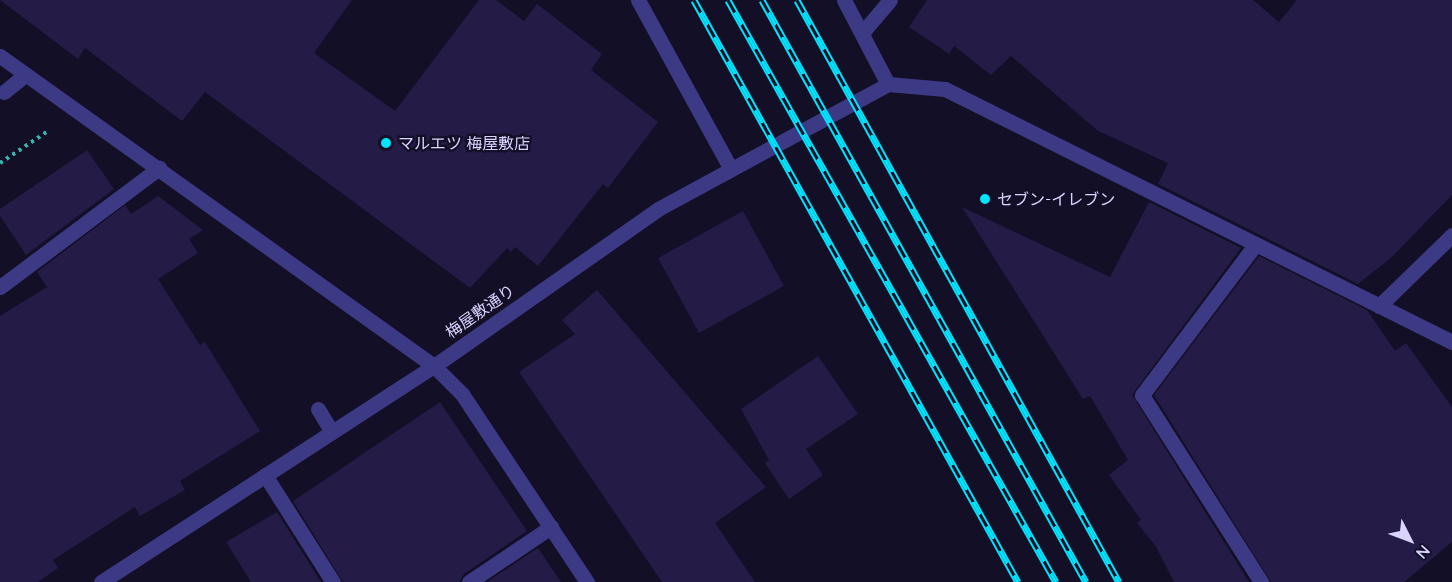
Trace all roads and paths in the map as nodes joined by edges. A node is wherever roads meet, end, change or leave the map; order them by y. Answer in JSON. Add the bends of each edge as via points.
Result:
{"nodes":[{"id":1,"x":638,"y":0,"type":"edge"},
{"id":2,"x":844,"y":0,"type":"edge"},
{"id":3,"x":890,"y":0,"type":"edge"},
{"id":4,"x":862,"y":33,"type":"junction"},
{"id":5,"x":0,"y":57,"type":"edge"},
{"id":6,"x":26,"y":74,"type":"junction"},
{"id":7,"x":888,"y":84,"type":"junction"},
{"id":8,"x":4,"y":92,"type":"dead end"},
{"id":9,"x":79,"y":111,"type":"junction"},
{"id":10,"x":0,"y":163,"type":"edge"},
{"id":11,"x":159,"y":168,"type":"junction"},
{"id":12,"x":731,"y":170,"type":"junction"},
{"id":13,"x":1452,"y":235,"type":"edge"},
{"id":14,"x":1255,"y":245,"type":"junction"},
{"id":15,"x":0,"y":287,"type":"edge"},
{"id":16,"x":1379,"y":306,"type":"junction"},
{"id":17,"x":1452,"y":342,"type":"edge"},
{"id":18,"x":434,"y":366,"type":"junction"},
{"id":19,"x":318,"y":409,"type":"dead end"},
{"id":20,"x":332,"y":432,"type":"junction"},
{"id":21,"x":265,"y":475,"type":"junction"},
{"id":22,"x":550,"y":527,"type":"junction"},
{"id":23,"x":102,"y":582,"type":"edge"},
{"id":24,"x":333,"y":582,"type":"edge"},
{"id":25,"x":470,"y":582,"type":"edge"},
{"id":26,"x":587,"y":582,"type":"edge"},
{"id":27,"x":1261,"y":582,"type":"edge"}],
"edges":[{"from":1,"to":12,"type":"street"},
{"from":2,"to":4,"type":"street"},
{"from":3,"to":4,"type":"street"},
{"from":4,"to":7,"type":"street"},
{"from":5,"to":6,"type":"street"},
{"from":6,"to":8,"type":"street"},
{"from":6,"to":9,"type":"street"},
{"from":7,"to":12,"type":"street","name":"梅屋敷通り"},
{"from":7,"to":14,"type":"street","via":[[945,90]]},
{"from":9,"to":10,"type":"path"},
{"from":9,"to":11,"type":"street"},
{"from":11,"to":15,"type":"street"},
{"from":11,"to":18,"type":"street"},
{"from":12,"to":18,"type":"street","name":"梅屋敷通り","via":[[658,209]]},
{"from":13,"to":16,"type":"street"},
{"from":14,"to":16,"type":"street"},
{"from":14,"to":27,"type":"street","via":[[1142,395]]},
{"from":16,"to":17,"type":"street"},
{"from":18,"to":20,"type":"street","name":"梅屋敷通り"},
{"from":18,"to":22,"type":"street","via":[[462,394]]},
{"from":19,"to":20,"type":"street"},
{"from":20,"to":21,"type":"street","name":"梅屋敷通り"},
{"from":21,"to":23,"type":"street","name":"梅屋敷通り"},
{"from":21,"to":24,"type":"street"},
{"from":22,"to":25,"type":"street"},
{"from":22,"to":26,"type":"street"}]}
